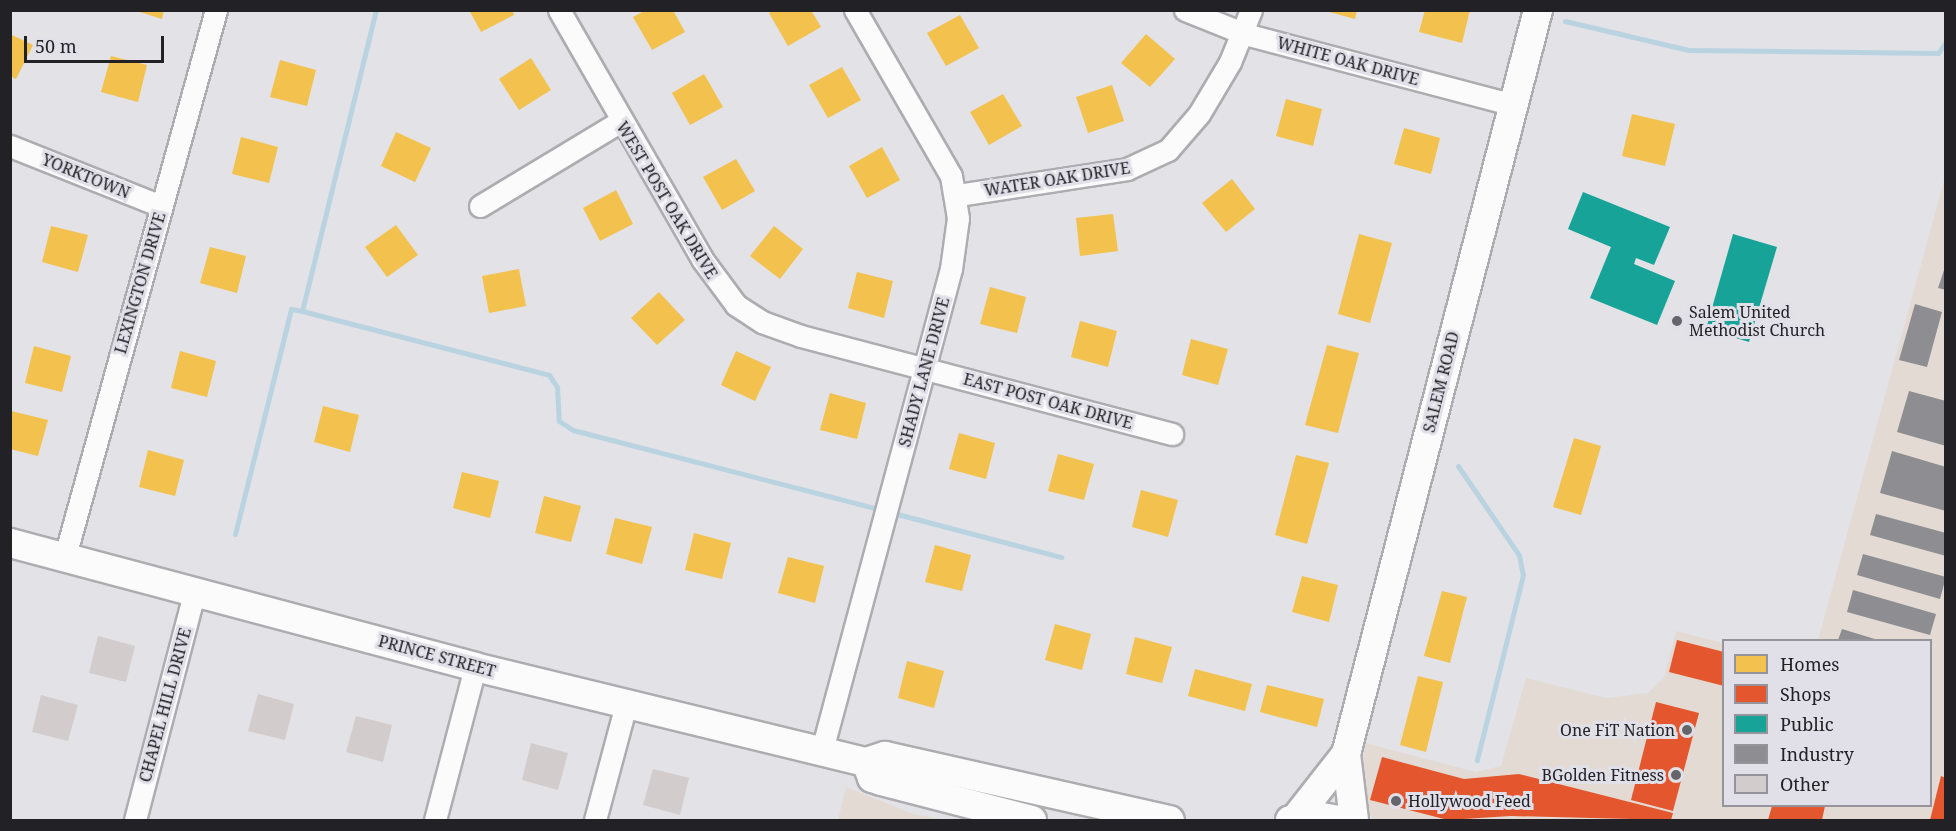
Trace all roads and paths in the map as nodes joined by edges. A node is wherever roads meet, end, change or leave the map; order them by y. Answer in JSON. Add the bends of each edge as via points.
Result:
{"nodes":[{"id":1,"x":216,"y":10,"type":"edge"},
{"id":2,"x":559,"y":10,"type":"edge"},
{"id":3,"x":855,"y":10,"type":"edge"},
{"id":4,"x":1185,"y":10,"type":"edge"},
{"id":5,"x":1251,"y":10,"type":"edge"},
{"id":6,"x":1538,"y":10,"type":"edge"},
{"id":7,"x":1245,"y":34,"type":"junction"},
{"id":8,"x":1513,"y":105,"type":"junction"},
{"id":9,"x":621,"y":121,"type":"junction"},
{"id":10,"x":10,"y":146,"type":"edge"},
{"id":11,"x":958,"y":195,"type":"junction"},
{"id":12,"x":161,"y":206,"type":"junction"},
{"id":13,"x":480,"y":206,"type":"dead end"},
{"id":14,"x":925,"y":369,"type":"junction"},
{"id":15,"x":1172,"y":434,"type":"dead end"},
{"id":16,"x":10,"y":543,"type":"edge"},
{"id":17,"x":65,"y":556,"type":"junction"},
{"id":18,"x":195,"y":591,"type":"junction"},
{"id":19,"x":475,"y":667,"type":"junction"},
{"id":20,"x":626,"y":704,"type":"junction"},
{"id":21,"x":822,"y":750,"type":"junction"},
{"id":22,"x":1346,"y":754,"type":"junction"},
{"id":23,"x":874,"y":771,"type":"junction"},
{"id":24,"x":135,"y":820,"type":"edge"},
{"id":25,"x":435,"y":820,"type":"edge"},
{"id":26,"x":595,"y":820,"type":"edge"},
{"id":27,"x":1032,"y":820,"type":"edge"},
{"id":28,"x":1170,"y":820,"type":"edge"},
{"id":29,"x":1292,"y":820,"type":"edge"},
{"id":30,"x":1338,"y":820,"type":"edge"},
{"id":31,"x":1354,"y":820,"type":"edge"}],
"edges":[{"from":1,"to":12,"type":"street","name":"LEXINGTON DRIVE"},
{"from":2,"to":9,"type":"street","name":"WEST POST OAK DRIVE"},
{"from":3,"to":11,"type":"street"},
{"from":4,"to":7,"type":"street","name":"WHITE OAK DRIVE"},
{"from":5,"to":7,"type":"street","name":"WATER OAK DRIVE"},
{"from":6,"to":8,"type":"main road","name":"SALEM ROAD"},
{"from":7,"to":8,"type":"street","name":"WHITE OAK DRIVE"},
{"from":7,"to":11,"type":"street","name":"WATER OAK DRIVE","via":[[1186,132],[1149,162]]},
{"from":8,"to":22,"type":"main road","name":"SALEM ROAD"},
{"from":9,"to":13,"type":"street"},
{"from":9,"to":14,"type":"street","name":"WEST POST OAK DRIVE","via":[[717,284],[736,305],[762,322],[801,336]]},
{"from":10,"to":12,"type":"street","name":"YORKTOWN"},
{"from":11,"to":14,"type":"street","name":"SHADY LANE DRIVE","via":[[951,269]]},
{"from":12,"to":17,"type":"street","name":"LEXINGTON DRIVE"},
{"from":14,"to":15,"type":"street","name":"EAST POST OAK DRIVE"},
{"from":14,"to":21,"type":"street","name":"SHADY LANE DRIVE"},
{"from":16,"to":17,"type":"main road","name":"PRINCE STREET"},
{"from":17,"to":18,"type":"main road","name":"PRINCE STREET"},
{"from":18,"to":19,"type":"main road","name":"PRINCE STREET"},
{"from":18,"to":24,"type":"street","name":"CHAPEL HILL DRIVE"},
{"from":19,"to":20,"type":"main road","name":"PRINCE STREET"},
{"from":19,"to":25,"type":"street"},
{"from":20,"to":21,"type":"main road","name":"PRINCE STREET"},
{"from":20,"to":26,"type":"street"},
{"from":21,"to":23,"type":"main road","name":"PRINCE STREET"},
{"from":22,"to":29,"type":"main road","name":"SALEM ROAD"},
{"from":22,"to":31,"type":"main road","name":"SALEM ROAD"},
{"from":23,"to":27,"type":"main road","name":"PRINCE STREET"},
{"from":23,"to":28,"type":"main road","via":[[905,770],[978,787],[999,782]]},
{"from":29,"to":30,"type":"main road"}]}
